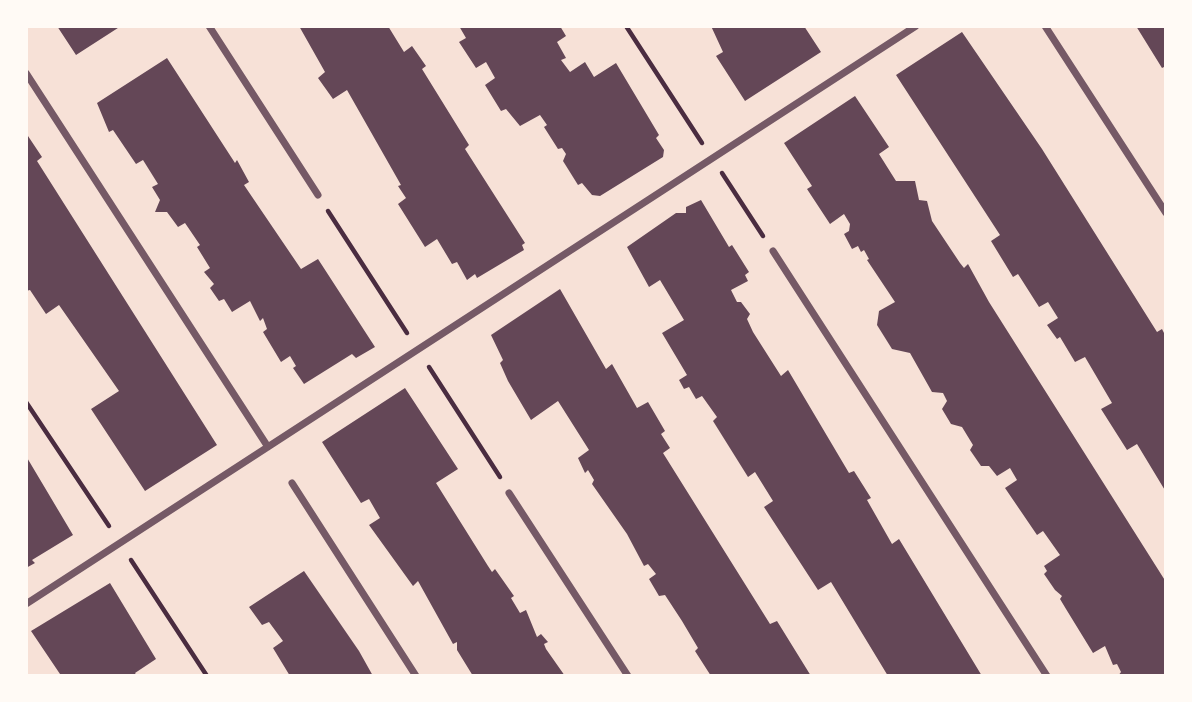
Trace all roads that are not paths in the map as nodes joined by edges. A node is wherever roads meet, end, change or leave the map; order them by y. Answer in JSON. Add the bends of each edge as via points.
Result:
{"nodes":[{"id":1,"x":209,"y":26,"type":"edge"},
{"id":2,"x":916,"y":26,"type":"edge"},
{"id":3,"x":1045,"y":26,"type":"edge"},
{"id":4,"x":26,"y":73,"type":"edge"},
{"id":5,"x":318,"y":195,"type":"dead end"},
{"id":6,"x":1166,"y":213,"type":"edge"},
{"id":7,"x":773,"y":251,"type":"dead end"},
{"id":8,"x":268,"y":447,"type":"junction"},
{"id":9,"x":292,"y":483,"type":"dead end"},
{"id":10,"x":509,"y":493,"type":"dead end"},
{"id":11,"x":26,"y":604,"type":"edge"},
{"id":12,"x":416,"y":676,"type":"edge"},
{"id":13,"x":628,"y":676,"type":"edge"},
{"id":14,"x":1047,"y":676,"type":"edge"}],
"edges":[{"from":1,"to":5,"type":"street"},
{"from":2,"to":8,"type":"street"},
{"from":3,"to":6,"type":"street"},
{"from":4,"to":8,"type":"street"},
{"from":7,"to":14,"type":"street"},
{"from":8,"to":11,"type":"street"},
{"from":9,"to":12,"type":"street"},
{"from":10,"to":13,"type":"street"}]}
